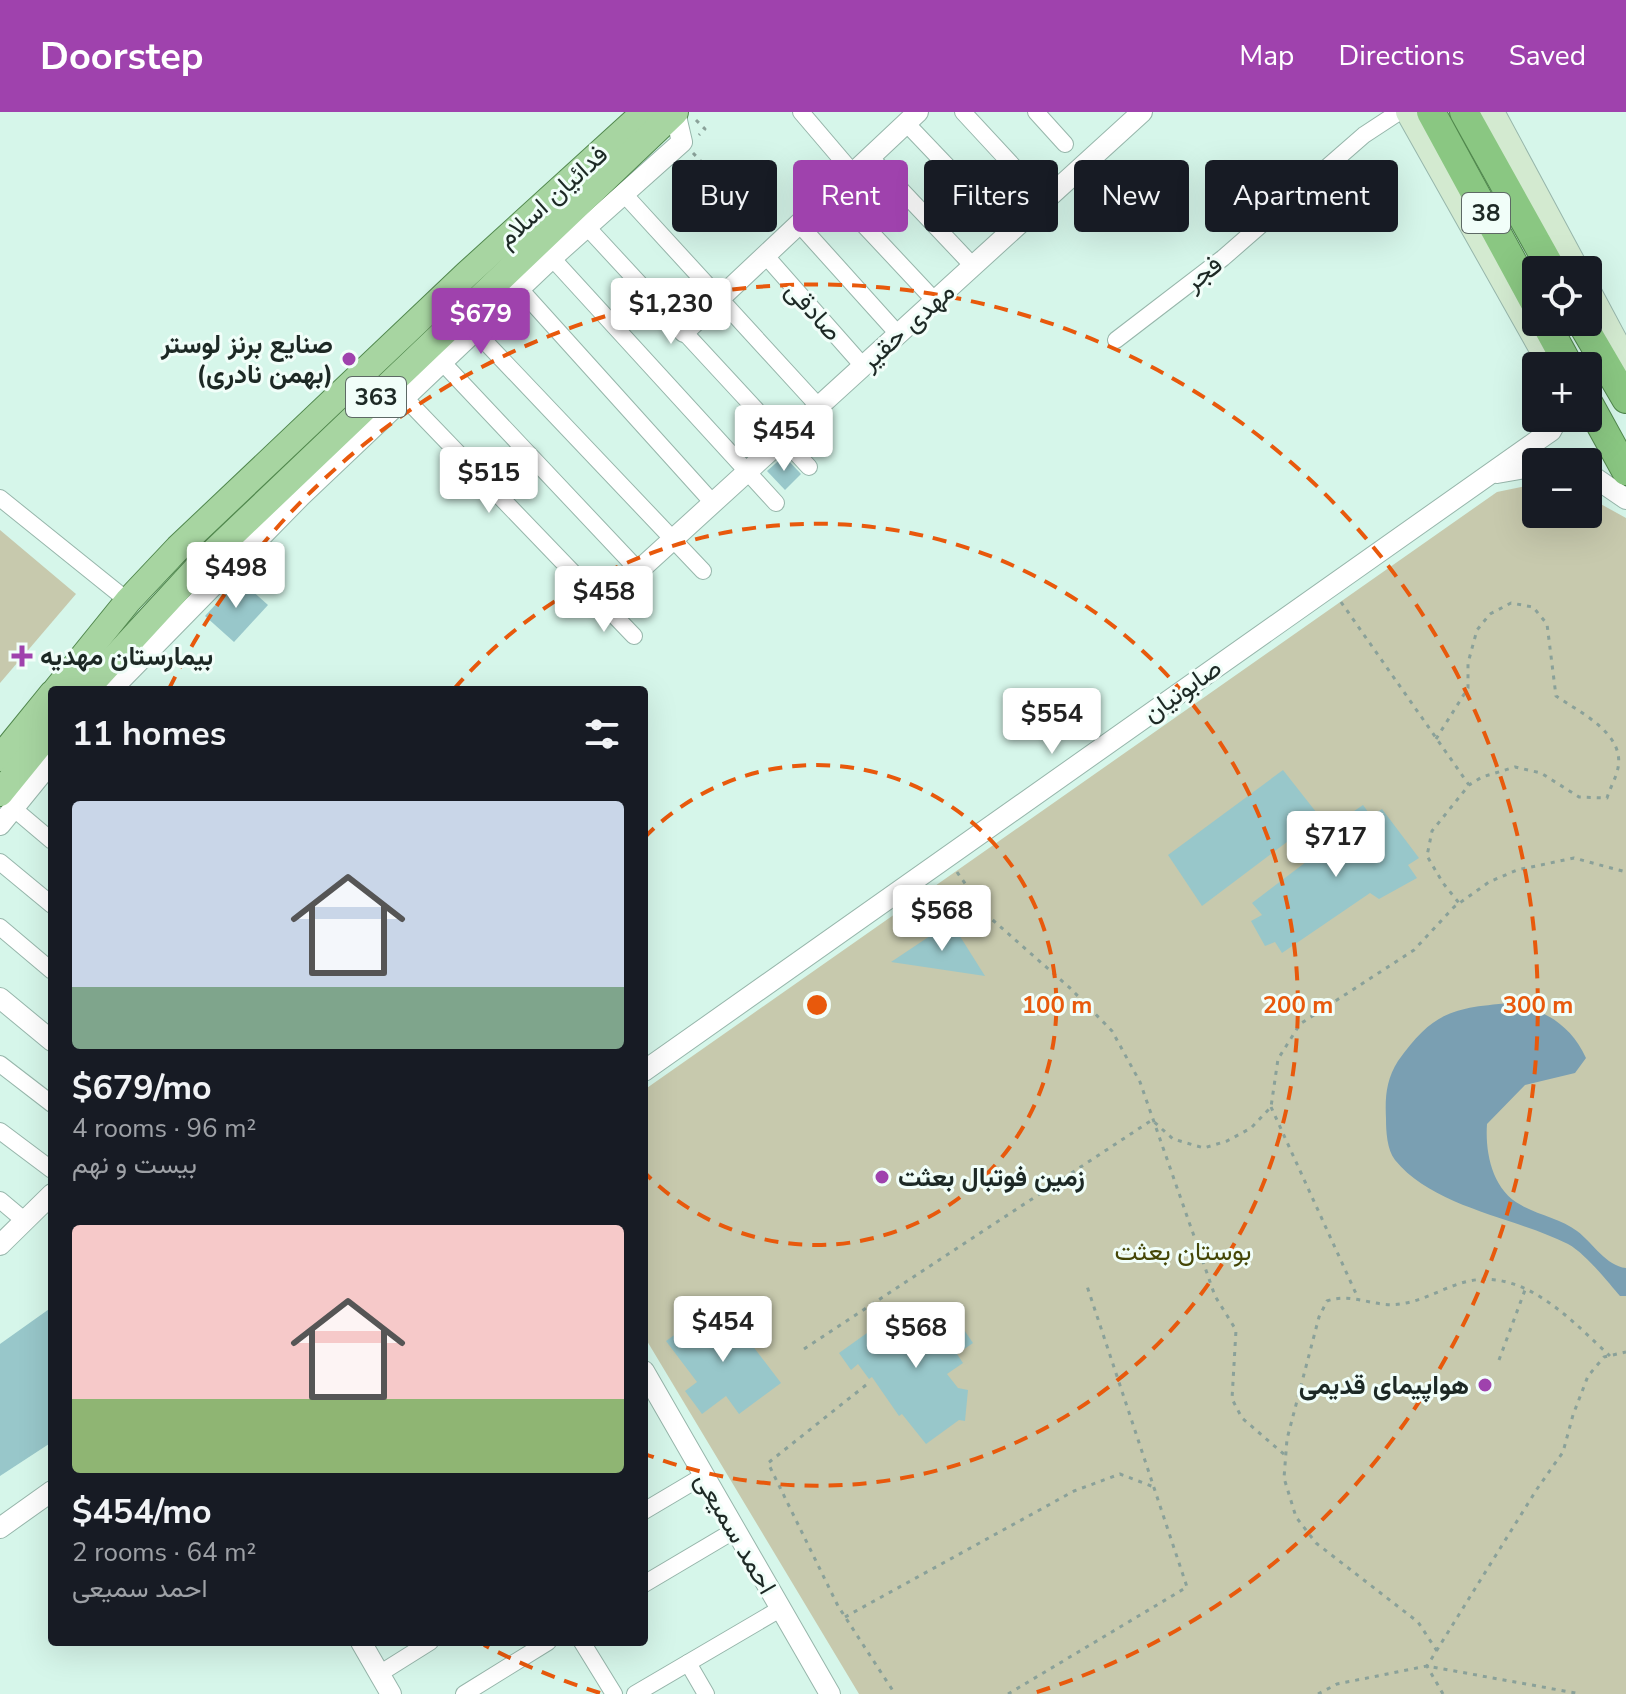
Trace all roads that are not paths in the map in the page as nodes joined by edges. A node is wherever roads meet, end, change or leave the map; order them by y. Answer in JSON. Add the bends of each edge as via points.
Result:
{"nodes":[{"id":1,"x":645,"y":112,"type":"edge"},
{"id":2,"x":675,"y":112,"type":"edge"},
{"id":3,"x":801,"y":112,"type":"edge"},
{"id":4,"x":963,"y":112,"type":"edge"},
{"id":5,"x":1036,"y":112,"type":"edge"},
{"id":6,"x":1142,"y":112,"type":"edge"},
{"id":7,"x":1399,"y":112,"type":"edge"},
{"id":8,"x":1408,"y":112,"type":"edge"},
{"id":9,"x":1464,"y":112,"type":"edge"},
{"id":10,"x":1492,"y":112,"type":"edge"},
{"id":11,"x":1433,"y":116,"type":"edge"},
{"id":12,"x":912,"y":118,"type":"edge"},
{"id":13,"x":642,"y":144,"type":"junction"},
{"id":14,"x":1065,"y":144,"type":"dead end"},
{"id":15,"x":870,"y":157,"type":"junction"},
{"id":16,"x":842,"y":160,"type":"edge"},
{"id":17,"x":867,"y":160,"type":"edge"},
{"id":18,"x":948,"y":160,"type":"edge"},
{"id":19,"x":1007,"y":160,"type":"edge"},
{"id":20,"x":1058,"y":188,"type":"edge"},
{"id":21,"x":624,"y":194,"type":"junction"},
{"id":22,"x":587,"y":227,"type":"junction"},
{"id":23,"x":793,"y":230,"type":"edge"},
{"id":24,"x":806,"y":232,"type":"edge"},
{"id":25,"x":870,"y":232,"type":"edge"},
{"id":26,"x":1010,"y":232,"type":"edge"},
{"id":27,"x":772,"y":249,"type":"junction"},
{"id":28,"x":1544,"y":256,"type":"edge"},
{"id":29,"x":1569,"y":256,"type":"edge"},
{"id":30,"x":552,"y":258,"type":"junction"},
{"id":31,"x":973,"y":266,"type":"junction"},
{"id":32,"x":467,"y":274,"type":"junction"},
{"id":33,"x":1522,"y":279,"type":"edge"},
{"id":34,"x":520,"y":289,"type":"junction"},
{"id":35,"x":720,"y":298,"type":"junction"},
{"id":36,"x":935,"y":301,"type":"junction"},
{"id":37,"x":1602,"y":322,"type":"edge"},
{"id":38,"x":475,"y":331,"type":"junction"},
{"id":39,"x":1626,"y":331,"type":"edge"},
{"id":40,"x":684,"y":332,"type":"junction"},
{"id":41,"x":1602,"y":332,"type":"edge"},
{"id":42,"x":898,"y":334,"type":"junction"},
{"id":43,"x":1598,"y":336,"type":"edge"},
{"id":44,"x":1116,"y":340,"type":"dead end"},
{"id":45,"x":1543,"y":352,"type":"edge"},
{"id":46,"x":1626,"y":361,"type":"edge"},
{"id":47,"x":442,"y":362,"type":"junction"},
{"id":48,"x":863,"y":366,"type":"junction"},
{"id":49,"x":405,"y":398,"type":"junction"},
{"id":50,"x":1626,"y":399,"type":"edge"},
{"id":51,"x":819,"y":407,"type":"junction"},
{"id":52,"x":1602,"y":427,"type":"edge"},
{"id":53,"x":1550,"y":432,"type":"edge"},
{"id":54,"x":1596,"y":432,"type":"edge"},
{"id":55,"x":783,"y":439,"type":"junction"},
{"id":56,"x":1622,"y":463,"type":"edge"},
{"id":57,"x":809,"y":467,"type":"dead end"},
{"id":58,"x":1522,"y":469,"type":"edge"},
{"id":59,"x":747,"y":472,"type":"junction"},
{"id":60,"x":1485,"y":476,"type":"junction"},
{"id":61,"x":1602,"y":483,"type":"edge"},
{"id":62,"x":0,"y":498,"type":"edge"},
{"id":63,"x":1626,"y":499,"type":"edge"},
{"id":64,"x":713,"y":503,"type":"junction"},
{"id":65,"x":776,"y":503,"type":"dead end"},
{"id":66,"x":674,"y":539,"type":"junction"},
{"id":67,"x":639,"y":571,"type":"junction"},
{"id":68,"x":703,"y":571,"type":"dead end"},
{"id":69,"x":208,"y":574,"type":"junction"},
{"id":70,"x":128,"y":601,"type":"junction"},
{"id":71,"x":602,"y":604,"type":"junction"},
{"id":72,"x":634,"y":636,"type":"dead end"},
{"id":73,"x":59,"y":686,"type":"edge"},
{"id":74,"x":89,"y":686,"type":"edge"},
{"id":75,"x":114,"y":686,"type":"edge"},
{"id":76,"x":48,"y":699,"type":"edge"},
{"id":77,"x":48,"y":735,"type":"edge"},
{"id":78,"x":0,"y":758,"type":"edge"},
{"id":79,"x":48,"y":765,"type":"edge"},
{"id":80,"x":7,"y":801,"type":"edge"},
{"id":81,"x":0,"y":825,"type":"edge"},
{"id":82,"x":48,"y":837,"type":"edge"},
{"id":83,"x":0,"y":862,"type":"edge"},
{"id":84,"x":48,"y":902,"type":"edge"},
{"id":85,"x":0,"y":927,"type":"edge"},
{"id":86,"x":48,"y":968,"type":"edge"},
{"id":87,"x":0,"y":998,"type":"edge"},
{"id":88,"x":48,"y":1038,"type":"edge"},
{"id":89,"x":0,"y":1064,"type":"edge"},
{"id":90,"x":648,"y":1068,"type":"edge"},
{"id":91,"x":48,"y":1101,"type":"edge"},
{"id":92,"x":0,"y":1131,"type":"edge"},
{"id":93,"x":48,"y":1167,"type":"edge"},
{"id":94,"x":48,"y":1198,"type":"edge"},
{"id":95,"x":0,"y":1200,"type":"edge"},
{"id":96,"x":25,"y":1221,"type":"junction"},
{"id":97,"x":0,"y":1245,"type":"edge"},
{"id":98,"x":648,"y":1378,"type":"edge"},
{"id":99,"x":703,"y":1476,"type":"junction"},
{"id":100,"x":48,"y":1494,"type":"edge"},
{"id":101,"x":648,"y":1509,"type":"edge"},
{"id":102,"x":0,"y":1528,"type":"edge"},
{"id":103,"x":735,"y":1530,"type":"junction"},
{"id":104,"x":648,"y":1582,"type":"edge"},
{"id":105,"x":780,"y":1609,"type":"junction"},
{"id":106,"x":363,"y":1646,"type":"edge"},
{"id":107,"x":424,"y":1646,"type":"edge"},
{"id":108,"x":542,"y":1646,"type":"edge"},
{"id":109,"x":584,"y":1646,"type":"edge"},
{"id":110,"x":688,"y":1663,"type":"junction"},
{"id":111,"x":379,"y":1674,"type":"junction"},
{"id":112,"x":391,"y":1694,"type":"edge"},
{"id":113,"x":464,"y":1694,"type":"edge"},
{"id":114,"x":614,"y":1694,"type":"edge"},
{"id":115,"x":635,"y":1694,"type":"edge"},
{"id":116,"x":706,"y":1694,"type":"edge"},
{"id":117,"x":830,"y":1694,"type":"edge"}],
"edges":[{"from":1,"to":32,"type":"main road","name":"فدائیان اسلام"},
{"from":2,"to":13,"type":"main road","number":"363"},
{"from":2,"to":21,"type":"street","via":[[690,138]]},
{"from":3,"to":16,"type":"street"},
{"from":4,"to":19,"type":"street"},
{"from":5,"to":14,"type":"street"},
{"from":6,"to":20,"type":"street","name":"مهدی حقیر"},
{"from":7,"to":44,"type":"street","name":"فجر","via":[[1364,135],[1223,258]]},
{"from":8,"to":45,"type":"main road"},
{"from":9,"to":28,"type":"highway","number":"38"},
{"from":10,"to":29,"type":"main road"},
{"from":11,"to":33,"type":"highway","number":"38"},
{"from":12,"to":15,"type":"street"},
{"from":12,"to":18,"type":"street"},
{"from":13,"to":32,"type":"main road","via":[[608,163]]},
{"from":13,"to":69,"type":"main road","number":"363"},
{"from":15,"to":17,"type":"street"},
{"from":15,"to":31,"type":"street"},
{"from":21,"to":22,"type":"street"},
{"from":21,"to":35,"type":"street"},
{"from":22,"to":30,"type":"street"},
{"from":22,"to":40,"type":"street"},
{"from":23,"to":27,"type":"street"},
{"from":24,"to":42,"type":"street"},
{"from":25,"to":36,"type":"street"},
{"from":26,"to":31,"type":"street","name":"مهدی حقیر"},
{"from":27,"to":35,"type":"street"},
{"from":27,"to":48,"type":"street","name":"صادقی"},
{"from":30,"to":34,"type":"street"},
{"from":30,"to":59,"type":"street"},
{"from":31,"to":36,"type":"street","name":"مهدی حقیر"},
{"from":32,"to":70,"type":"main road","name":"فدائیان اسلام"},
{"from":34,"to":38,"type":"street"},
{"from":34,"to":64,"type":"street"},
{"from":35,"to":40,"type":"street"},
{"from":35,"to":51,"type":"street"},
{"from":36,"to":42,"type":"street","name":"مهدی حقیر"},
{"from":37,"to":39,"type":"street"},
{"from":38,"to":47,"type":"street"},
{"from":38,"to":66,"type":"street"},
{"from":40,"to":55,"type":"street"},
{"from":41,"to":46,"type":"main road"},
{"from":42,"to":48,"type":"street","name":"مهدی حقیر"},
{"from":43,"to":50,"type":"highway"},
{"from":47,"to":49,"type":"street"},
{"from":47,"to":67,"type":"street"},
{"from":48,"to":51,"type":"street","name":"مهدی حقیر"},
{"from":49,"to":69,"type":"street"},
{"from":49,"to":71,"type":"street"},
{"from":51,"to":55,"type":"street","name":"مهدی حقیر"},
{"from":52,"to":56,"type":"highway"},
{"from":53,"to":60,"type":"street","name":"صابونیان"},
{"from":54,"to":56,"type":"main road"},
{"from":55,"to":57,"type":"street"},
{"from":55,"to":59,"type":"street","name":"مهدی حقیر"},
{"from":58,"to":60,"type":"street"},
{"from":59,"to":64,"type":"street","name":"مهدی حقیر"},
{"from":59,"to":65,"type":"street"},
{"from":60,"to":90,"type":"street","name":"صابونیان"},
{"from":61,"to":63,"type":"street"},
{"from":62,"to":70,"type":"street"},
{"from":64,"to":66,"type":"street","name":"مهدی حقیر"},
{"from":66,"to":67,"type":"street","name":"مهدی حقیر"},
{"from":66,"to":68,"type":"street"},
{"from":67,"to":71,"type":"street","name":"مهدی حقیر"},
{"from":69,"to":74,"type":"main road","number":"363"},
{"from":69,"to":75,"type":"street"},
{"from":70,"to":73,"type":"main road","name":"فدائیان اسلام"},
{"from":71,"to":72,"type":"street"},
{"from":76,"to":78,"type":"main road","name":"فدائیان اسلام"},
{"from":77,"to":80,"type":"main road"},
{"from":79,"to":80,"type":"street"},
{"from":80,"to":81,"type":"street"},
{"from":80,"to":82,"type":"street"},
{"from":83,"to":84,"type":"street"},
{"from":85,"to":86,"type":"street"},
{"from":87,"to":88,"type":"street"},
{"from":89,"to":91,"type":"street"},
{"from":92,"to":93,"type":"street"},
{"from":94,"to":96,"type":"street"},
{"from":95,"to":96,"type":"street"},
{"from":96,"to":97,"type":"street"},
{"from":98,"to":99,"type":"street","name":"احمد سمیعی"},
{"from":99,"to":101,"type":"street"},
{"from":99,"to":103,"type":"street","name":"احمد سمیعی"},
{"from":100,"to":102,"type":"street"},
{"from":103,"to":104,"type":"street"},
{"from":103,"to":105,"type":"street","name":"احمد سمیعی"},
{"from":105,"to":110,"type":"street"},
{"from":105,"to":117,"type":"street","name":"احمد سمیعی"},
{"from":106,"to":111,"type":"street"},
{"from":107,"to":111,"type":"street"},
{"from":108,"to":113,"type":"street"},
{"from":109,"to":114,"type":"street"},
{"from":110,"to":115,"type":"street"},
{"from":110,"to":116,"type":"street"},
{"from":111,"to":112,"type":"street"}]}
